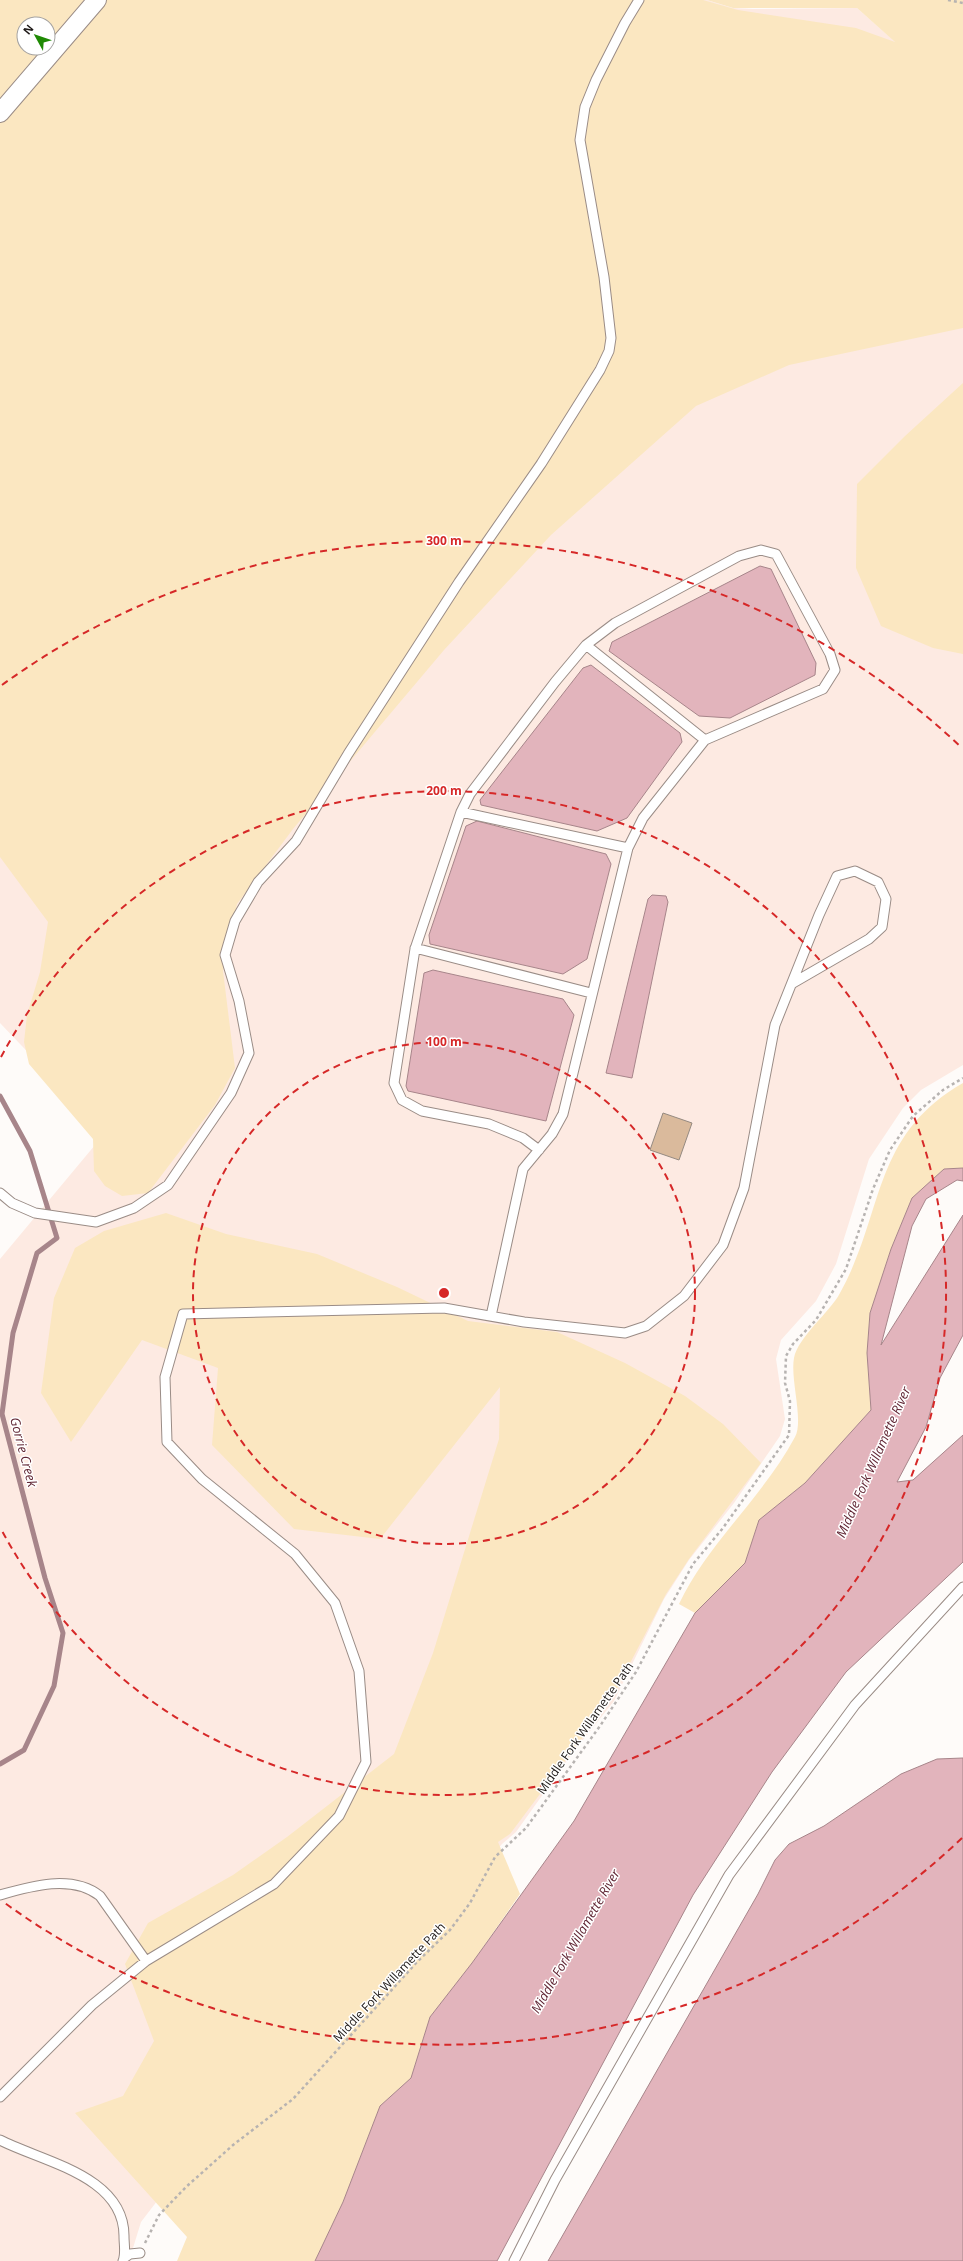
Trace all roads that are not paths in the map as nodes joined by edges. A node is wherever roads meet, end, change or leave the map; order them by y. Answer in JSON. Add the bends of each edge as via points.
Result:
{"nodes":[{"id":1,"x":97,"y":0,"type":"edge"},
{"id":2,"x":639,"y":0,"type":"edge"},
{"id":3,"x":0,"y":113,"type":"edge"},
{"id":4,"x":586,"y":645,"type":"junction"},
{"id":5,"x":705,"y":740,"type":"junction"},
{"id":6,"x":461,"y":812,"type":"junction"},
{"id":7,"x":628,"y":848,"type":"junction"},
{"id":8,"x":415,"y":948,"type":"junction"},
{"id":9,"x":793,"y":983,"type":"junction"},
{"id":10,"x":591,"y":993,"type":"junction"},
{"id":11,"x":538,"y":1150,"type":"junction"},
{"id":12,"x":0,"y":1194,"type":"edge"},
{"id":13,"x":490,"y":1316,"type":"junction"},
{"id":14,"x":963,"y":1587,"type":"edge"},
{"id":15,"x":0,"y":1895,"type":"edge"},
{"id":16,"x":146,"y":1961,"type":"junction"},
{"id":17,"x":0,"y":2096,"type":"edge"},
{"id":18,"x":0,"y":2140,"type":"edge"},
{"id":19,"x":140,"y":2253,"type":"road end"},
{"id":20,"x":124,"y":2259,"type":"edge"},
{"id":21,"x":514,"y":2261,"type":"edge"}],
"edges":[{"from":1,"to":3,"type":"street"},
{"from":2,"to":12,"type":"lane","via":[[596,80],[585,107],[580,140],[604,277],[611,338],[610,351],[541,464],[459,582],[296,840],[258,882],[235,922],[225,955],[239,1001],[249,1053],[231,1093],[168,1185],[134,1208],[96,1222],[35,1212],[12,1203]]},
{"from":4,"to":5,"type":"lane"},
{"from":4,"to":5,"type":"lane","via":[[615,623],[739,556],[761,550],[776,554],[830,654],[835,670],[823,689]]},
{"from":4,"to":6,"type":"lane","via":[[554,682],[470,794]]},
{"from":5,"to":7,"type":"lane","via":[[643,818]]},
{"from":6,"to":7,"type":"lane"},
{"from":6,"to":8,"type":"lane"},
{"from":7,"to":10,"type":"lane"},
{"from":8,"to":10,"type":"lane"},
{"from":8,"to":11,"type":"lane","via":[[394,1083],[402,1100],[422,1111],[489,1124],[523,1138]]},
{"from":9,"to":9,"type":"lane","via":[[818,915],[837,876],[855,871],[878,882],[886,899],[882,927],[869,939]]},
{"from":9,"to":13,"type":"lane","via":[[775,1024],[744,1188],[723,1245],[684,1296],[646,1326],[626,1333]]},
{"from":10,"to":11,"type":"lane","via":[[563,1114],[552,1134]]},
{"from":11,"to":13,"type":"lane","via":[[523,1169],[497,1295]]},
{"from":13,"to":16,"type":"lane","via":[[444,1308],[182,1314],[165,1377],[167,1442],[202,1479],[295,1554],[336,1603],[358,1671],[366,1762],[339,1816],[274,1884]]},
{"from":14,"to":21,"type":"lane","via":[[855,1705],[729,1875],[555,2180]]},
{"from":15,"to":16,"type":"lane","via":[[28,1887],[77,1884],[90,1888],[100,1896]]},
{"from":16,"to":17,"type":"lane","via":[[92,2005]]},
{"from":18,"to":20,"type":"lane","via":[[77,2172],[110,2195],[125,2223]]},
{"from":19,"to":20,"type":"lane","via":[[130,2254]]}]}
